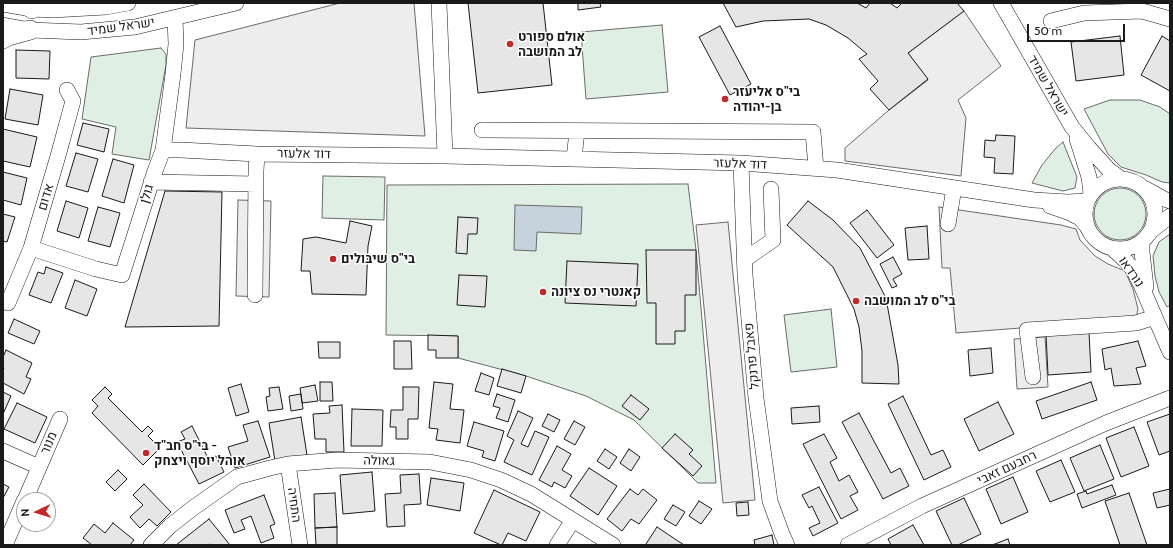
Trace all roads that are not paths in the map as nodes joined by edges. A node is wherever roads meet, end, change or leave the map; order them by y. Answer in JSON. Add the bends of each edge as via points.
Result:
{"nodes":[{"id":1,"x":128,"y":3,"type":"edge"},
{"id":2,"x":236,"y":3,"type":"edge"},
{"id":3,"x":439,"y":3,"type":"edge"},
{"id":4,"x":1000,"y":3,"type":"edge"},
{"id":5,"x":3,"y":4,"type":"edge"},
{"id":6,"x":28,"y":6,"type":"edge"},
{"id":7,"x":1143,"y":7,"type":"edge"},
{"id":8,"x":1082,"y":8,"type":"edge"},
{"id":9,"x":175,"y":18,"type":"junction"},
{"id":10,"x":1170,"y":20,"type":"edge"},
{"id":11,"x":1051,"y":21,"type":"dead end"},
{"id":12,"x":3,"y":25,"type":"edge"},
{"id":13,"x":30,"y":30,"type":"junction"},
{"id":14,"x":3,"y":39,"type":"edge"},
{"id":15,"x":67,"y":90,"type":"dead end"},
{"id":16,"x":1072,"y":127,"type":"junction"},
{"id":17,"x":482,"y":130,"type":"dead end"},
{"id":18,"x":577,"y":131,"type":"junction"},
{"id":19,"x":163,"y":150,"type":"junction"},
{"id":20,"x":258,"y":154,"type":"junction"},
{"id":21,"x":445,"y":156,"type":"junction"},
{"id":22,"x":574,"y":159,"type":"junction"},
{"id":23,"x":740,"y":163,"type":"junction"},
{"id":24,"x":816,"y":168,"type":"junction"},
{"id":25,"x":1120,"y":178,"type":"junction"},
{"id":26,"x":151,"y":182,"type":"junction"},
{"id":27,"x":256,"y":184,"type":"junction"},
{"id":28,"x":1142,"y":186,"type":"junction"},
{"id":29,"x":954,"y":188,"type":"junction"},
{"id":30,"x":771,"y":189,"type":"dead end"},
{"id":31,"x":1089,"y":197,"type":"junction"},
{"id":32,"x":1034,"y":200,"type":"junction"},
{"id":33,"x":1170,"y":201,"type":"edge"},
{"id":34,"x":1170,"y":216,"type":"edge"},
{"id":35,"x":948,"y":224,"type":"dead end"},
{"id":36,"x":1086,"y":225,"type":"junction"},
{"id":37,"x":1147,"y":236,"type":"junction"},
{"id":38,"x":31,"y":248,"type":"junction"},
{"id":39,"x":1113,"y":249,"type":"junction"},
{"id":40,"x":744,"y":260,"type":"junction"},
{"id":41,"x":255,"y":295,"type":"dead end"},
{"id":42,"x":1148,"y":298,"type":"junction"},
{"id":43,"x":8,"y":303,"type":"dead end"},
{"id":44,"x":1155,"y":317,"type":"junction"},
{"id":45,"x":1170,"y":352,"type":"edge"},
{"id":46,"x":1033,"y":377,"type":"dead end"},
{"id":47,"x":1170,"y":398,"type":"edge"},
{"id":48,"x":60,"y":419,"type":"dead end"},
{"id":49,"x":3,"y":451,"type":"edge"},
{"id":50,"x":288,"y":464,"type":"junction"},
{"id":51,"x":39,"y":467,"type":"junction"},
{"id":52,"x":28,"y":492,"type":"edge"},
{"id":53,"x":16,"y":520,"type":"edge"},
{"id":54,"x":573,"y":520,"type":"junction"},
{"id":55,"x":5,"y":545,"type":"edge"},
{"id":56,"x":151,"y":545,"type":"edge"},
{"id":57,"x":300,"y":545,"type":"edge"},
{"id":58,"x":557,"y":545,"type":"edge"},
{"id":59,"x":613,"y":545,"type":"edge"},
{"id":60,"x":787,"y":545,"type":"edge"},
{"id":61,"x":848,"y":545,"type":"edge"}],
"edges":[{"from":1,"to":6,"type":"street","name":"ישראל שמיד","via":[[52,10]]},
{"from":2,"to":9,"type":"street","name":"ישראל שמיד"},
{"from":3,"to":21,"type":"street"},
{"from":4,"to":16,"type":"street","name":"ישראל שמיד"},
{"from":5,"to":6,"type":"street","name":"ישראל שמיד"},
{"from":7,"to":8,"type":"street"},
{"from":7,"to":10,"type":"street"},
{"from":8,"to":11,"type":"street"},
{"from":9,"to":13,"type":"street","name":"ישראל שמיד","via":[[135,27],[82,32]]},
{"from":9,"to":19,"type":"street","name":"גולן","via":[[176,44]]},
{"from":12,"to":13,"type":"street","name":"ישראל שמיד"},
{"from":13,"to":14,"type":"main road"},
{"from":15,"to":38,"type":"street","name":"אדום","via":[[73,101]]},
{"from":16,"to":25,"type":"street","name":"ישראל שמיד","via":[[1109,170]]},
{"from":16,"to":31,"type":"street","name":"ישראל שמיד","via":[[1089,177]]},
{"from":17,"to":18,"type":"street"},
{"from":18,"to":22,"type":"street"},
{"from":18,"to":24,"type":"street","via":[[813,132]]},
{"from":19,"to":20,"type":"street","name":"דוד אלעזר"},
{"from":19,"to":26,"type":"street","name":"גולן"},
{"from":20,"to":21,"type":"street","name":"דוד אלעזר"},
{"from":20,"to":27,"type":"street"},
{"from":21,"to":22,"type":"street","name":"דוד אלעזר"},
{"from":22,"to":23,"type":"street","name":"דוד אלעזר"},
{"from":23,"to":24,"type":"street","name":"דוד אלעזר"},
{"from":23,"to":40,"type":"street","name":"פאבל פרנקל"},
{"from":24,"to":29,"type":"street","name":"דוד אלעזר"},
{"from":25,"to":28,"type":"street"},
{"from":25,"to":31,"type":"street","via":[[1099,185]]},
{"from":26,"to":27,"type":"street"},
{"from":26,"to":38,"type":"street","name":"גולן","via":[[122,275]]},
{"from":27,"to":41,"type":"street"},
{"from":28,"to":33,"type":"street"},
{"from":28,"to":37,"type":"street","via":[[1153,202],[1155,212]]},
{"from":29,"to":32,"type":"street","name":"דוד אלעזר"},
{"from":29,"to":35,"type":"street"},
{"from":30,"to":40,"type":"street","via":[[773,240]]},
{"from":31,"to":32,"type":"street","name":"דוד אלעזר","via":[[1068,202]]},
{"from":31,"to":36,"type":"street","via":[[1084,213]]},
{"from":32,"to":36,"type":"street","name":"דוד אלעזר","via":[[1070,213]]},
{"from":34,"to":37,"type":"street"},
{"from":36,"to":39,"type":"street","via":[[1092,236],[1101,244]]},
{"from":37,"to":39,"type":"street","via":[[1133,247]]},
{"from":37,"to":42,"type":"street","name":"נורדאו","via":[[1143,266]]},
{"from":38,"to":43,"type":"street","name":"אדום"},
{"from":39,"to":42,"type":"street","name":"נורדאו","via":[[1134,271]]},
{"from":40,"to":60,"type":"street","name":"פאבל פרנקל","via":[[756,398],[770,501]]},
{"from":42,"to":44,"type":"street","name":"נורדאו"},
{"from":44,"to":45,"type":"street","name":"נורדאו"},
{"from":44,"to":46,"type":"street","via":[[1136,323],[1027,330]]},
{"from":47,"to":61,"type":"street","name":"רחבעם זאבי","via":[[1106,423],[922,506]]},
{"from":48,"to":51,"type":"street","name":"מנור"},
{"from":49,"to":51,"type":"street","name":"מנור"},
{"from":50,"to":54,"type":"street","name":"גאולה","via":[[337,460],[430,462],[471,470],[531,494]]},
{"from":50,"to":56,"type":"street","name":"גאולה","via":[[237,477],[180,518]]},
{"from":50,"to":57,"type":"street","name":"התחיה"},
{"from":51,"to":52,"type":"street","name":"מנור"},
{"from":53,"to":55,"type":"street","name":"מנור"},
{"from":54,"to":58,"type":"street"},
{"from":54,"to":59,"type":"street","name":"גאולה"}]}
